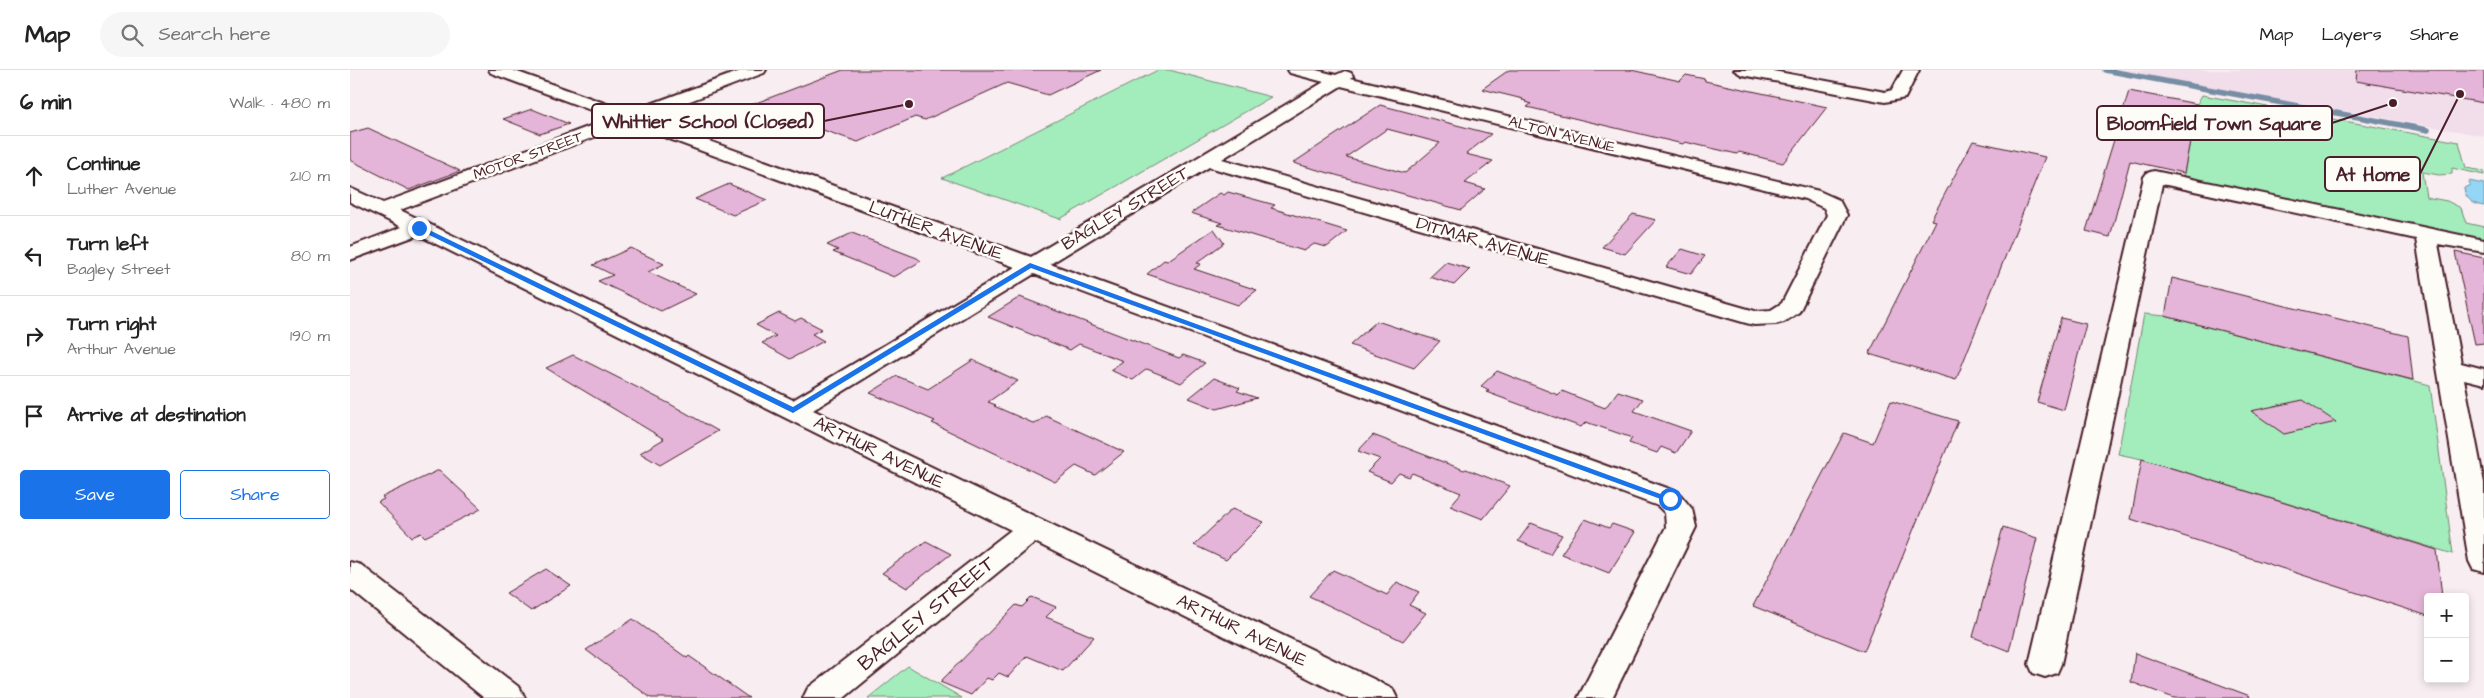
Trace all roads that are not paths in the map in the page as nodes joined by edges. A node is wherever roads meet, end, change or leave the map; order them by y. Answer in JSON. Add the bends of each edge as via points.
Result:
{"nodes":[{"id":1,"x":497,"y":70,"type":"edge"},
{"id":2,"x":758,"y":70,"type":"edge"},
{"id":3,"x":1296,"y":70,"type":"edge"},
{"id":4,"x":1742,"y":70,"type":"edge"},
{"id":5,"x":1911,"y":70,"type":"edge"},
{"id":6,"x":1346,"y":75,"type":"edge"},
{"id":7,"x":628,"y":118,"type":"junction"},
{"id":8,"x":1206,"y":160,"type":"junction"},
{"id":9,"x":350,"y":194,"type":"edge"},
{"id":10,"x":382,"y":210,"type":"junction"},
{"id":11,"x":419,"y":228,"type":"junction"},
{"id":12,"x":2426,"y":235,"type":"junction"},
{"id":13,"x":2484,"y":246,"type":"edge"},
{"id":14,"x":350,"y":254,"type":"edge"},
{"id":15,"x":1030,"y":265,"type":"junction"},
{"id":16,"x":1760,"y":319,"type":"joint"},
{"id":17,"x":2450,"y":368,"type":"junction"},
{"id":18,"x":2484,"y":377,"type":"edge"},
{"id":19,"x":793,"y":411,"type":"junction"},
{"id":20,"x":1033,"y":528,"type":"junction"},
{"id":21,"x":2484,"y":561,"type":"edge"},
{"id":22,"x":350,"y":573,"type":"edge"},
{"id":23,"x":2046,"y":664,"type":"dead end"},
{"id":24,"x":508,"y":698,"type":"edge"},
{"id":25,"x":820,"y":698,"type":"edge"},
{"id":26,"x":1380,"y":698,"type":"edge"},
{"id":27,"x":1595,"y":698,"type":"edge"}],
"edges":[{"from":1,"to":7,"type":"street","name":"LUTHER AVENUE"},
{"from":2,"to":7,"type":"street","name":"MOTOR STREET"},
{"from":3,"to":6,"type":"street","name":"ALTON AVENUE"},
{"from":4,"to":5,"type":"street","via":[[1872,96],[1897,95]]},
{"from":6,"to":8,"type":"street","name":"BAGLEY STREET"},
{"from":6,"to":16,"type":"street","name":"ALTON AVENUE","via":[[1827,201],[1837,215],[1791,307],[1783,314]]},
{"from":7,"to":10,"type":"street","name":"MOTOR STREET"},
{"from":7,"to":15,"type":"street","name":"LUTHER AVENUE"},
{"from":8,"to":15,"type":"street","name":"BAGLEY STREET"},
{"from":8,"to":16,"type":"street","name":"DITMAR AVENUE"},
{"from":9,"to":10,"type":"street","name":"ARTHUR AVENUE"},
{"from":10,"to":11,"type":"street","name":"ARTHUR AVENUE"},
{"from":11,"to":14,"type":"street"},
{"from":11,"to":19,"type":"street","name":"ARTHUR AVENUE"},
{"from":12,"to":13,"type":"street"},
{"from":12,"to":17,"type":"street"},
{"from":12,"to":23,"type":"street","via":[[2154,177]]},
{"from":15,"to":19,"type":"street","name":"BAGLEY STREET"},
{"from":15,"to":27,"type":"street","name":"LUTHER AVENUE","via":[[1670,499],[1678,508],[1681,527]]},
{"from":17,"to":18,"type":"street"},
{"from":17,"to":21,"type":"street"},
{"from":19,"to":20,"type":"street","name":"ARTHUR AVENUE"},
{"from":20,"to":25,"type":"street","name":"BAGLEY STREET"},
{"from":20,"to":26,"type":"street","name":"ARTHUR AVENUE"},
{"from":22,"to":24,"type":"street"}]}
